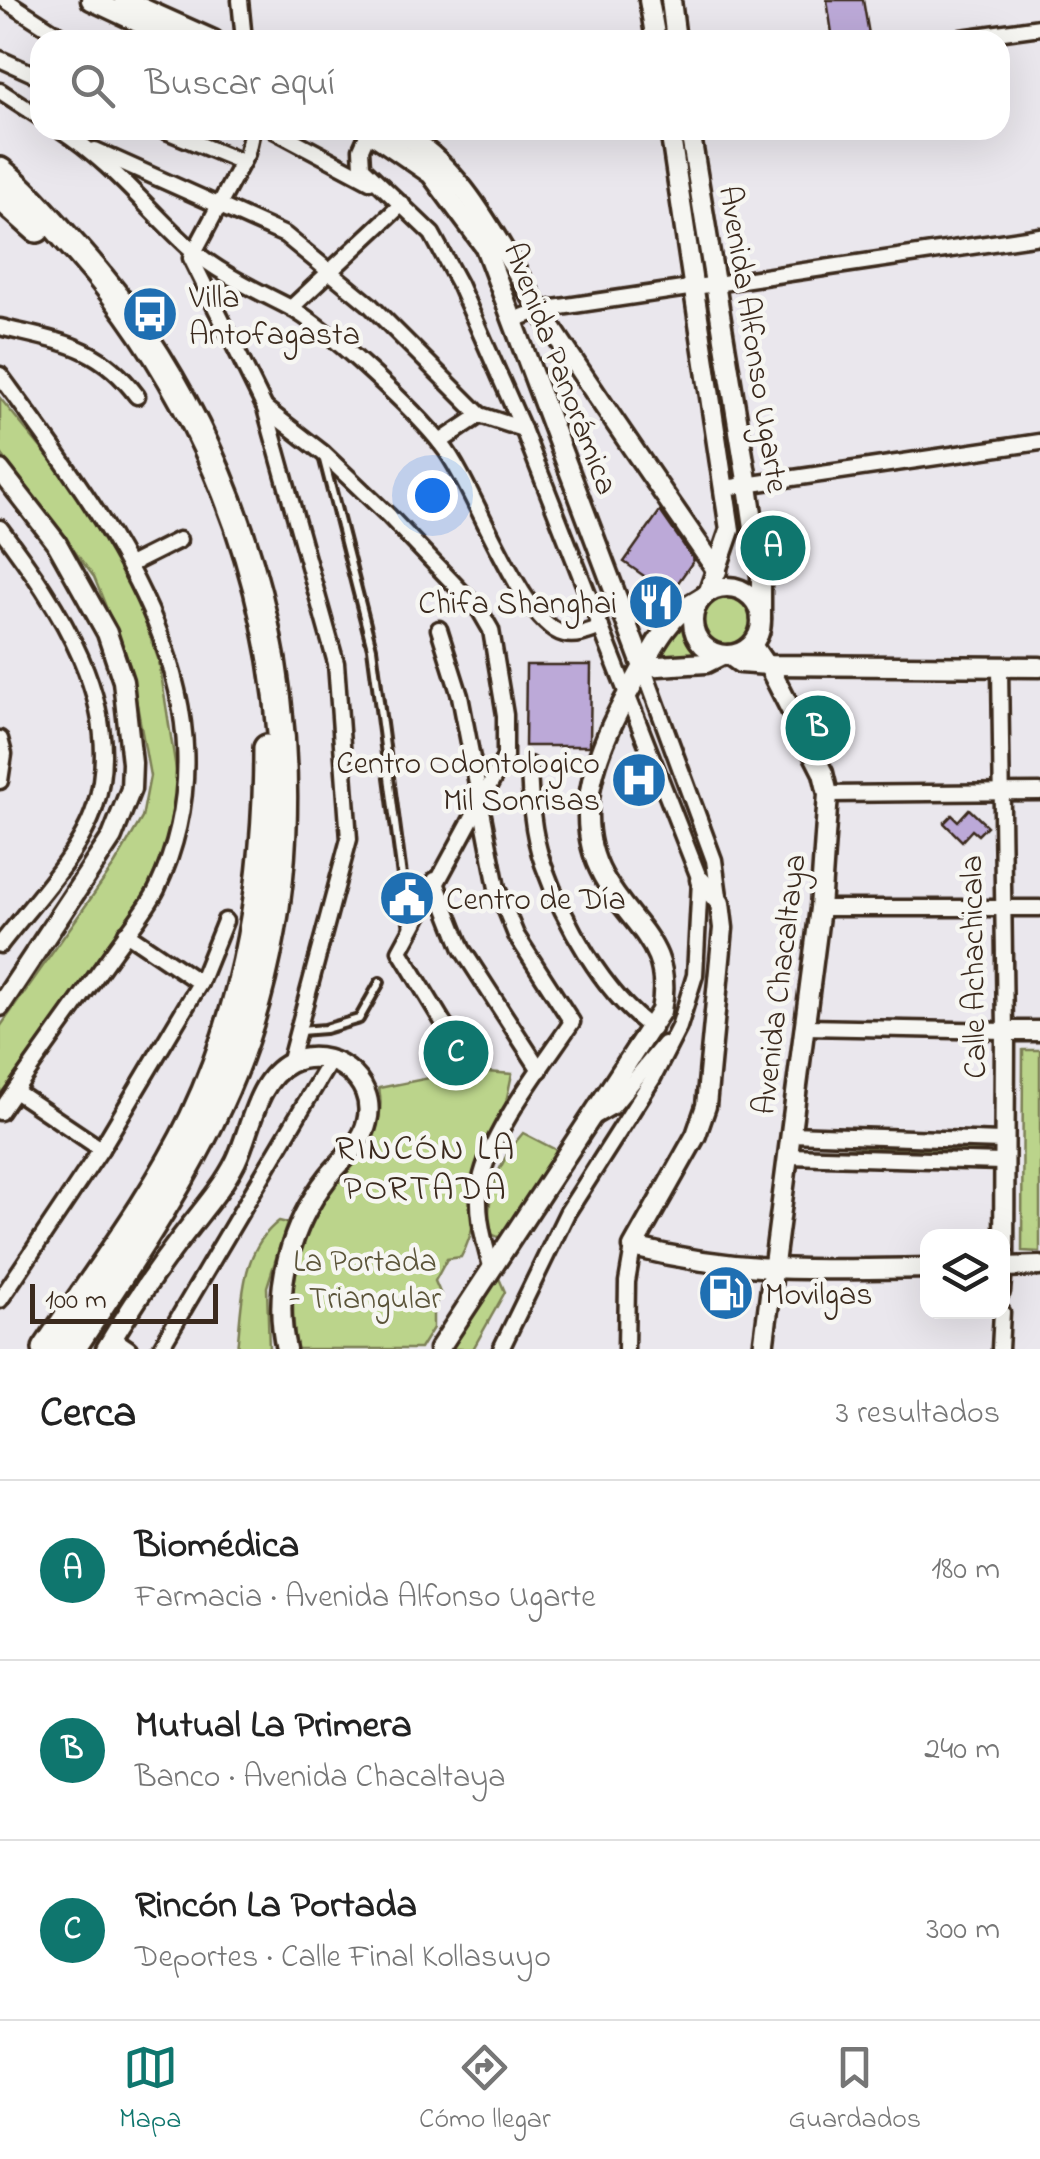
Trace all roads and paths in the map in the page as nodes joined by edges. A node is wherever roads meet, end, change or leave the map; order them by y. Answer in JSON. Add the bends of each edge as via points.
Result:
{"nodes":[{"id":1,"x":5,"y":0,"type":"edge"},
{"id":2,"x":92,"y":0,"type":"edge"},
{"id":3,"x":124,"y":0,"type":"edge"},
{"id":4,"x":240,"y":0,"type":"edge"},
{"id":5,"x":649,"y":0,"type":"edge"},
{"id":6,"x":670,"y":0,"type":"edge"},
{"id":7,"x":1040,"y":27,"type":"edge"},
{"id":8,"x":52,"y":30,"type":"edge"},
{"id":9,"x":155,"y":30,"type":"edge"},
{"id":10,"x":191,"y":30,"type":"edge"},
{"id":11,"x":243,"y":30,"type":"edge"},
{"id":12,"x":654,"y":30,"type":"edge"},
{"id":13,"x":674,"y":30,"type":"edge"},
{"id":14,"x":1010,"y":31,"type":"edge"},
{"id":15,"x":0,"y":58,"type":"edge"},
{"id":16,"x":30,"y":73,"type":"edge"},
{"id":17,"x":0,"y":91,"type":"edge"},
{"id":18,"x":30,"y":110,"type":"edge"},
{"id":19,"x":77,"y":140,"type":"edge"},
{"id":20,"x":188,"y":140,"type":"edge"},
{"id":21,"x":249,"y":140,"type":"edge"},
{"id":22,"x":293,"y":140,"type":"edge"},
{"id":23,"x":365,"y":140,"type":"edge"},
{"id":24,"x":407,"y":140,"type":"edge"},
{"id":25,"x":409,"y":140,"type":"edge"},
{"id":26,"x":672,"y":140,"type":"edge"},
{"id":27,"x":692,"y":140,"type":"edge"},
{"id":28,"x":85,"y":145,"type":"junction"},
{"id":29,"x":242,"y":162,"type":"junction"},
{"id":30,"x":0,"y":171,"type":"edge"},
{"id":31,"x":379,"y":186,"type":"junction"},
{"id":32,"x":0,"y":196,"type":"edge"},
{"id":33,"x":218,"y":203,"type":"junction"},
{"id":34,"x":402,"y":204,"type":"junction"},
{"id":35,"x":1040,"y":236,"type":"edge"},
{"id":36,"x":192,"y":250,"type":"junction"},
{"id":37,"x":328,"y":270,"type":"junction"},
{"id":38,"x":716,"y":284,"type":"junction"},
{"id":39,"x":694,"y":287,"type":"junction"},
{"id":40,"x":291,"y":308,"type":"junction"},
{"id":41,"x":540,"y":310,"type":"junction"},
{"id":42,"x":514,"y":320,"type":"junction"},
{"id":43,"x":0,"y":326,"type":"edge"},
{"id":44,"x":0,"y":375,"type":"edge"},
{"id":45,"x":137,"y":396,"type":"dead end"},
{"id":46,"x":265,"y":408,"type":"junction"},
{"id":47,"x":480,"y":415,"type":"junction"},
{"id":48,"x":523,"y":429,"type":"junction"},
{"id":49,"x":440,"y":442,"type":"junction"},
{"id":50,"x":1040,"y":442,"type":"edge"},
{"id":51,"x":323,"y":454,"type":"junction"},
{"id":52,"x":0,"y":470,"type":"edge"},
{"id":53,"x":748,"y":486,"type":"junction"},
{"id":54,"x":725,"y":488,"type":"junction"},
{"id":55,"x":0,"y":528,"type":"edge"},
{"id":56,"x":178,"y":540,"type":"dead end"},
{"id":57,"x":131,"y":564,"type":"junction"},
{"id":58,"x":717,"y":571,"type":"junction"},
{"id":59,"x":705,"y":594,"type":"junction"},
{"id":60,"x":761,"y":618,"type":"junction"},
{"id":61,"x":601,"y":626,"type":"junction"},
{"id":62,"x":438,"y":629,"type":"dead end"},
{"id":63,"x":753,"y":643,"type":"junction"},
{"id":64,"x":726,"y":655,"type":"junction"},
{"id":65,"x":768,"y":665,"type":"junction"},
{"id":66,"x":643,"y":667,"type":"junction"},
{"id":67,"x":1040,"y":667,"type":"edge"},
{"id":68,"x":1000,"y":668,"type":"junction"},
{"id":69,"x":628,"y":694,"type":"junction"},
{"id":70,"x":0,"y":739,"type":"edge"},
{"id":71,"x":529,"y":765,"type":"dead end"},
{"id":72,"x":0,"y":781,"type":"edge"},
{"id":73,"x":1001,"y":792,"type":"junction"},
{"id":74,"x":1040,"y":792,"type":"edge"},
{"id":75,"x":828,"y":794,"type":"junction"},
{"id":76,"x":479,"y":808,"type":"junction"},
{"id":77,"x":435,"y":880,"type":"junction"},
{"id":78,"x":700,"y":880,"type":"junction"},
{"id":79,"x":720,"y":904,"type":"junction"},
{"id":80,"x":820,"y":908,"type":"junction"},
{"id":81,"x":1003,"y":908,"type":"junction"},
{"id":82,"x":1040,"y":908,"type":"edge"},
{"id":83,"x":226,"y":921,"type":"dead end"},
{"id":84,"x":410,"y":931,"type":"junction"},
{"id":85,"x":126,"y":934,"type":"junction"},
{"id":86,"x":0,"y":945,"type":"edge"},
{"id":87,"x":380,"y":982,"type":"dead end"},
{"id":88,"x":200,"y":983,"type":"junction"},
{"id":89,"x":0,"y":1006,"type":"edge"},
{"id":90,"x":679,"y":1027,"type":"junction"},
{"id":91,"x":806,"y":1027,"type":"junction"},
{"id":92,"x":653,"y":1029,"type":"junction"},
{"id":93,"x":1040,"y":1030,"type":"edge"},
{"id":94,"x":299,"y":1031,"type":"junction"},
{"id":95,"x":1004,"y":1031,"type":"junction"},
{"id":96,"x":458,"y":1046,"type":"dead end"},
{"id":97,"x":330,"y":1061,"type":"junction"},
{"id":98,"x":289,"y":1064,"type":"junction"},
{"id":99,"x":540,"y":1070,"type":"junction"},
{"id":100,"x":15,"y":1091,"type":"junction"},
{"id":101,"x":0,"y":1112,"type":"edge"},
{"id":102,"x":592,"y":1118,"type":"junction"},
{"id":103,"x":790,"y":1134,"type":"junction"},
{"id":104,"x":1002,"y":1141,"type":"junction"},
{"id":105,"x":101,"y":1149,"type":"junction"},
{"id":106,"x":788,"y":1156,"type":"junction"},
{"id":107,"x":1002,"y":1162,"type":"junction"},
{"id":108,"x":1003,"y":1229,"type":"edge"},
{"id":109,"x":633,"y":1247,"type":"junction"},
{"id":110,"x":490,"y":1266,"type":"junction"},
{"id":111,"x":1010,"y":1266,"type":"edge"},
{"id":112,"x":1040,"y":1266,"type":"edge"},
{"id":113,"x":920,"y":1268,"type":"edge"},
{"id":114,"x":772,"y":1271,"type":"junction"},
{"id":115,"x":0,"y":1300,"type":"edge"},
{"id":116,"x":1002,"y":1319,"type":"edge"},
{"id":117,"x":109,"y":1344,"type":"edge"},
{"id":118,"x":46,"y":1349,"type":"edge"},
{"id":119,"x":72,"y":1349,"type":"edge"},
{"id":120,"x":130,"y":1349,"type":"edge"},
{"id":121,"x":160,"y":1349,"type":"edge"},
{"id":122,"x":286,"y":1349,"type":"edge"},
{"id":123,"x":439,"y":1349,"type":"edge"},
{"id":124,"x":501,"y":1349,"type":"edge"},
{"id":125,"x":626,"y":1349,"type":"edge"},
{"id":126,"x":763,"y":1349,"type":"edge"},
{"id":127,"x":1000,"y":1349,"type":"edge"}],
"edges":[{"from":1,"to":8,"type":"street"},
{"from":2,"to":9,"type":"street"},
{"from":3,"to":10,"type":"street"},
{"from":4,"to":11,"type":"street"},
{"from":5,"to":12,"type":"street"},
{"from":6,"to":13,"type":"street"},
{"from":7,"to":14,"type":"street"},
{"from":15,"to":16,"type":"street"},
{"from":17,"to":18,"type":"street"},
{"from":19,"to":28,"type":"street"},
{"from":20,"to":29,"type":"street"},
{"from":21,"to":29,"type":"street"},
{"from":22,"to":31,"type":"street"},
{"from":23,"to":31,"type":"street","via":[[360,159]]},
{"from":24,"to":42,"type":"street","name":"Avenida Panorámica","via":[[469,221]]},
{"from":25,"to":41,"type":"street","name":"Avenida Panorámica","via":[[461,186]]},
{"from":26,"to":39,"type":"street","name":"Avenida Alfonso Ugarte"},
{"from":27,"to":38,"type":"street","name":"Avenida Alfonso Ugarte"},
{"from":28,"to":33,"type":"street"},
{"from":28,"to":36,"type":"street"},
{"from":29,"to":33,"type":"street"},
{"from":30,"to":119,"type":"highway","via":[[102,278],[176,392],[241,536],[266,626],[283,742],[282,866],[246,1036],[190,1164]]},
{"from":31,"to":34,"type":"street"},
{"from":32,"to":118,"type":"highway","via":[[90,287],[134,345],[190,448],[226,540],[250,630],[266,744],[264,864],[256,915],[208,1085],[152,1190]]},
{"from":33,"to":36,"type":"street"},
{"from":33,"to":37,"type":"street","via":[[285,235]]},
{"from":34,"to":37,"type":"street"},
{"from":34,"to":48,"type":"street","via":[[447,260]]},
{"from":35,"to":38,"type":"street"},
{"from":36,"to":40,"type":"street"},
{"from":36,"to":46,"type":"street","via":[[197,274]]},
{"from":37,"to":40,"type":"street"},
{"from":37,"to":47,"type":"street"},
{"from":38,"to":39,"type":"street"},
{"from":38,"to":53,"type":"street","name":"Avenida Alfonso Ugarte"},
{"from":39,"to":41,"type":"street"},
{"from":39,"to":54,"type":"street","name":"Avenida Alfonso Ugarte"},
{"from":40,"to":49,"type":"street"},
{"from":41,"to":42,"type":"street"},
{"from":41,"to":58,"type":"street","name":"Avenida Panorámica"},
{"from":42,"to":66,"type":"street","name":"Avenida Panorámica"},
{"from":43,"to":45,"type":"street","via":[[91,351]]},
{"from":44,"to":57,"type":"street"},
{"from":46,"to":51,"type":"street"},
{"from":46,"to":94,"type":"street","via":[[336,663],[350,839]]},
{"from":47,"to":48,"type":"street"},
{"from":47,"to":49,"type":"street"},
{"from":48,"to":61,"type":"street"},
{"from":49,"to":61,"type":"street","via":[[476,496],[512,577],[542,619],[564,634]]},
{"from":50,"to":53,"type":"street"},
{"from":51,"to":76,"type":"street","via":[[446,574],[491,630],[507,736],[499,775]]},
{"from":51,"to":84,"type":"lane","via":[[372,648]]},
{"from":52,"to":89,"type":"street","via":[[56,542],[107,632],[123,681],[132,763],[130,790],[112,837]]},
{"from":53,"to":54,"type":"street"},
{"from":53,"to":60,"type":"street","name":"Avenida Alfonso Ugarte"},
{"from":54,"to":58,"type":"street","name":"Avenida Alfonso Ugarte","via":[[730,530]]},
{"from":55,"to":86,"type":"street","via":[[74,641],[93,700],[102,761],[84,830]]},
{"from":56,"to":57,"type":"street"},
{"from":57,"to":85,"type":"street","via":[[178,704],[188,780],[156,892]]},
{"from":58,"to":59,"type":"street","name":"Avenida Alfonso Ugarte"},
{"from":59,"to":60,"type":"street","via":[[740,588]]},
{"from":59,"to":64,"type":"street","via":[[692,616],[696,636],[710,651]]},
{"from":59,"to":66,"type":"street","via":[[672,620]]},
{"from":60,"to":63,"type":"street"},
{"from":61,"to":69,"type":"street"},
{"from":62,"to":76,"type":"street","via":[[460,696]]},
{"from":63,"to":64,"type":"street"},
{"from":63,"to":65,"type":"street","name":"Avenida Chacaltaya"},
{"from":64,"to":65,"type":"street"},
{"from":64,"to":66,"type":"street","via":[[706,663]]},
{"from":65,"to":68,"type":"street"},
{"from":65,"to":75,"type":"street","name":"Avenida Chacaltaya"},
{"from":66,"to":69,"type":"street"},
{"from":66,"to":79,"type":"street","via":[[714,860]]},
{"from":67,"to":68,"type":"street"},
{"from":68,"to":73,"type":"street","name":"Calle Achachicala"},
{"from":69,"to":78,"type":"street"},
{"from":69,"to":92,"type":"street","via":[[597,765],[587,827],[604,878],[656,945],[663,1000]]},
{"from":70,"to":72,"type":"street"},
{"from":71,"to":92,"type":"street","via":[[542,862],[563,910],[624,1002]]},
{"from":73,"to":74,"type":"street"},
{"from":73,"to":75,"type":"street"},
{"from":73,"to":81,"type":"street","name":"Calle Achachicala"},
{"from":75,"to":80,"type":"street","name":"Avenida Chacaltaya"},
{"from":76,"to":77,"type":"street"},
{"from":76,"to":99,"type":"street","via":[[497,888],[516,935],[572,1022]]},
{"from":77,"to":84,"type":"street"},
{"from":77,"to":99,"type":"street","via":[[462,949]]},
{"from":78,"to":79,"type":"street"},
{"from":78,"to":90,"type":"street","via":[[695,975]]},
{"from":79,"to":109,"type":"street","via":[[721,970],[706,1106]]},
{"from":80,"to":81,"type":"street"},
{"from":80,"to":91,"type":"street","name":"Avenida Chacaltaya"},
{"from":81,"to":82,"type":"street"},
{"from":81,"to":95,"type":"street","name":"Calle Achachicala"},
{"from":83,"to":88,"type":"street"},
{"from":84,"to":96,"type":"street","via":[[400,951],[403,962]]},
{"from":85,"to":88,"type":"street"},
{"from":85,"to":100,"type":"street"},
{"from":87,"to":94,"type":"lane","via":[[359,1019]]},
{"from":88,"to":105,"type":"street"},
{"from":90,"to":102,"type":"street","via":[[612,1106]]},
{"from":90,"to":124,"type":"street","via":[[567,1213]]},
{"from":91,"to":95,"type":"street"},
{"from":91,"to":103,"type":"street","name":"Avenida Chacaltaya"},
{"from":92,"to":102,"type":"street"},
{"from":93,"to":95,"type":"street"},
{"from":94,"to":98,"type":"street"},
{"from":95,"to":104,"type":"street","name":"Calle Achachicala"},
{"from":97,"to":98,"type":"street"},
{"from":97,"to":121,"type":"street"},
{"from":97,"to":122,"type":"street","via":[[362,1083],[370,1110],[358,1143],[318,1191],[296,1232],[282,1288]]},
{"from":98,"to":117,"type":"street","via":[[266,1087],[227,1177]]},
{"from":99,"to":110,"type":"street","via":[[481,1177],[481,1230]]},
{"from":100,"to":101,"type":"street"},
{"from":100,"to":105,"type":"street"},
{"from":102,"to":110,"type":"street"},
{"from":103,"to":104,"type":"street"},
{"from":103,"to":106,"type":"street","name":"Avenida Chacaltaya"},
{"from":104,"to":107,"type":"street","name":"Calle Achachicala"},
{"from":105,"to":115,"type":"street"},
{"from":106,"to":107,"type":"street"},
{"from":106,"to":114,"type":"street","name":"Avenida Chacaltaya"},
{"from":107,"to":108,"type":"street","name":"Calle Achachicala"},
{"from":109,"to":114,"type":"street","via":[[702,1264]]},
{"from":109,"to":125,"type":"street"},
{"from":110,"to":123,"type":"street"},
{"from":111,"to":112,"type":"street"},
{"from":113,"to":114,"type":"street"},
{"from":114,"to":126,"type":"street","name":"Avenida Chacaltaya"},
{"from":116,"to":127,"type":"street"},
{"from":117,"to":120,"type":"street"}]}
